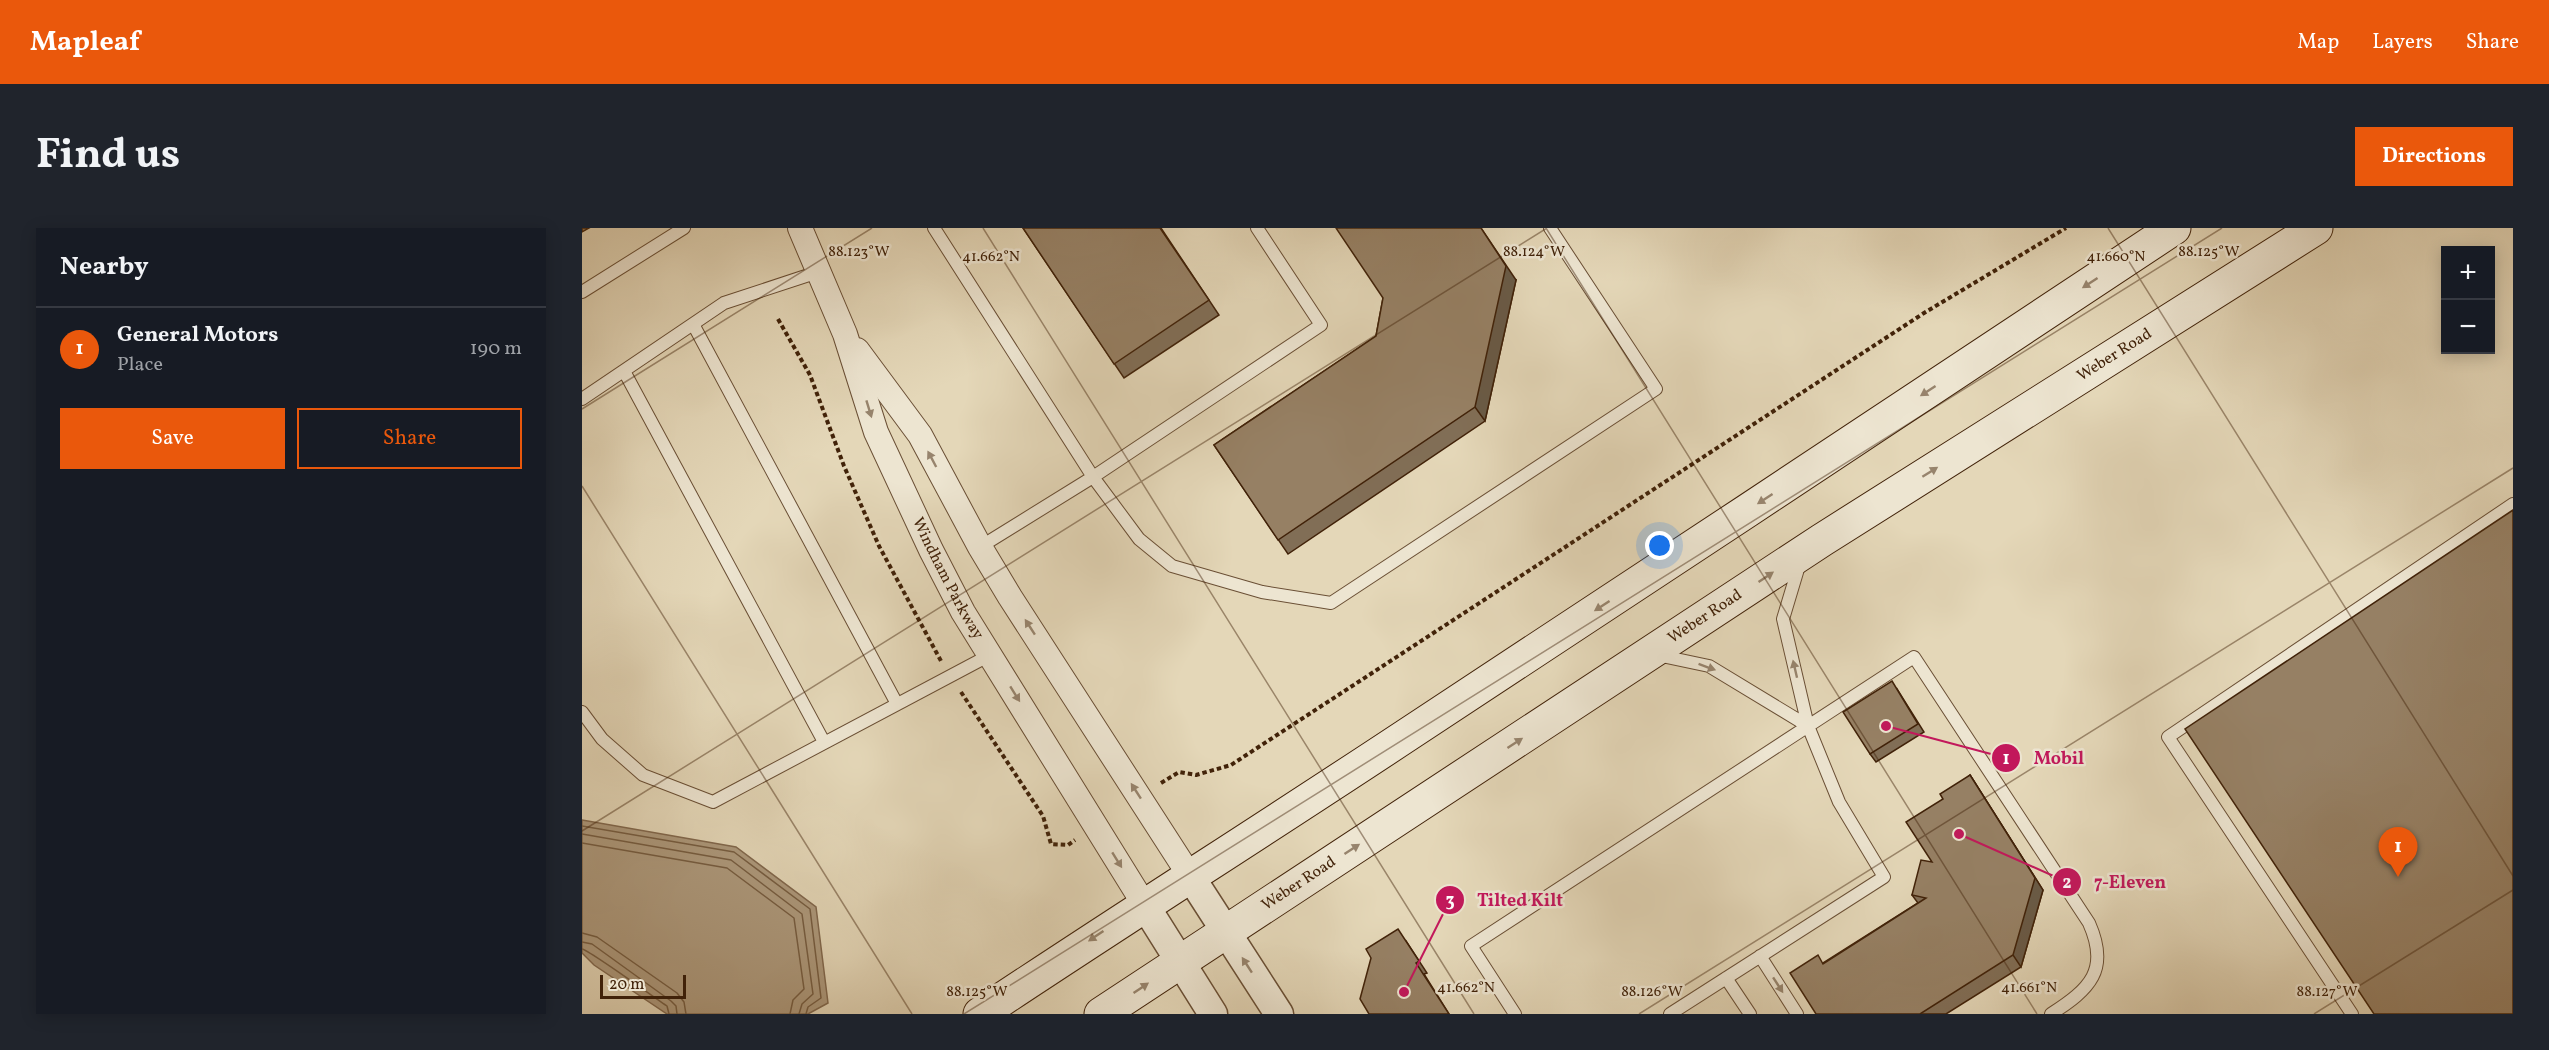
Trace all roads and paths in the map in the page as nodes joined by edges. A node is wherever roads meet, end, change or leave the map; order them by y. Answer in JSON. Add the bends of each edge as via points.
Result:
{"nodes":[{"id":1,"x":684,"y":228,"type":"edge"},
{"id":2,"x":800,"y":228,"type":"edge"},
{"id":3,"x":934,"y":228,"type":"edge"},
{"id":4,"x":1257,"y":228,"type":"edge"},
{"id":5,"x":1550,"y":228,"type":"edge"},
{"id":6,"x":2066,"y":228,"type":"edge"},
{"id":7,"x":2174,"y":228,"type":"edge"},
{"id":8,"x":2316,"y":228,"type":"edge"},
{"id":9,"x":819,"y":272,"type":"junction"},
{"id":10,"x":582,"y":292,"type":"edge"},
{"id":11,"x":778,"y":319,"type":"dead end"},
{"id":12,"x":693,"y":324,"type":"junction"},
{"id":13,"x":845,"y":334,"type":"junction"},
{"id":14,"x":624,"y":371,"type":"junction"},
{"id":15,"x":582,"y":399,"type":"edge"},
{"id":16,"x":1093,"y":477,"type":"junction"},
{"id":17,"x":2513,"y":504,"type":"edge"},
{"id":18,"x":1822,"y":540,"type":"junction"},
{"id":19,"x":980,"y":547,"type":"junction"},
{"id":20,"x":1650,"y":654,"type":"junction"},
{"id":21,"x":990,"y":655,"type":"junction"},
{"id":22,"x":951,"y":676,"type":"junction"},
{"id":23,"x":897,"y":704,"type":"junction"},
{"id":24,"x":582,"y":712,"type":"edge"},
{"id":25,"x":1808,"y":726,"type":"junction"},
{"id":26,"x":824,"y":742,"type":"junction"},
{"id":27,"x":1140,"y":797,"type":"junction"},
{"id":28,"x":1096,"y":825,"type":"junction"},
{"id":29,"x":1190,"y":876,"type":"junction"},
{"id":30,"x":1144,"y":904,"type":"junction"},
{"id":31,"x":1226,"y":932,"type":"junction"},
{"id":32,"x":1760,"y":956,"type":"junction"},
{"id":33,"x":1180,"y":962,"type":"junction"},
{"id":34,"x":1726,"y":978,"type":"junction"},
{"id":35,"x":980,"y":1014,"type":"edge"},
{"id":36,"x":1101,"y":1014,"type":"edge"},
{"id":37,"x":1214,"y":1014,"type":"edge"},
{"id":38,"x":1279,"y":1014,"type":"edge"},
{"id":39,"x":1515,"y":1014,"type":"edge"},
{"id":40,"x":1670,"y":1014,"type":"edge"},
{"id":41,"x":1750,"y":1014,"type":"edge"},
{"id":42,"x":1797,"y":1014,"type":"edge"},
{"id":43,"x":2051,"y":1014,"type":"edge"},
{"id":44,"x":2352,"y":1014,"type":"edge"}],
"edges":[{"from":1,"to":10,"type":"lane"},
{"from":2,"to":9,"type":"street","name":"Windham Parkway"},
{"from":3,"to":16,"type":"lane"},
{"from":4,"to":16,"type":"lane","via":[[1321,325]]},
{"from":5,"to":16,"type":"lane","via":[[1656,389],[1331,603],[1262,592],[1172,566],[1139,539]]},
{"from":6,"to":27,"type":"path","via":[[1924,313],[1231,765],[1196,775],[1179,772]]},
{"from":7,"to":29,"type":"main road","one_way":true},
{"from":18,"to":8,"type":"main road","name":"Weber Road","one_way":true},
{"from":9,"to":12,"type":"lane","via":[[724,303]]},
{"from":9,"to":13,"type":"street","name":"Windham Parkway"},
{"from":11,"to":22,"type":"path","via":[[810,375],[879,546]]},
{"from":12,"to":14,"type":"lane"},
{"from":12,"to":23,"type":"lane"},
{"from":19,"to":13,"type":"street","one_way":true,"via":[[920,435]]},
{"from":13,"to":21,"type":"street","name":"Windham Parkway","one_way":true,"via":[[876,432],[931,550]]},
{"from":14,"to":15,"type":"lane"},
{"from":14,"to":26,"type":"lane"},
{"from":16,"to":19,"type":"lane"},
{"from":17,"to":44,"type":"lane","via":[[2168,737]]},
{"from":20,"to":18,"type":"main road","name":"Weber Road","one_way":true},
{"from":25,"to":18,"type":"lane","one_way":true,"via":[[1783,619],[1798,569]]},
{"from":27,"to":19,"type":"street","one_way":true},
{"from":20,"to":25,"type":"lane","one_way":true,"via":[[1709,666]]},
{"from":31,"to":20,"type":"main road","name":"Weber Road","one_way":true},
{"from":21,"to":22,"type":"lane"},
{"from":21,"to":28,"type":"street","name":"Windham Parkway","one_way":true},
{"from":22,"to":23,"type":"lane"},
{"from":22,"to":28,"type":"path","via":[[1043,816],[1051,844],[1068,845]]},
{"from":23,"to":26,"type":"lane"},
{"from":24,"to":26,"type":"lane","via":[[602,739],[643,775],[713,802]]},
{"from":25,"to":32,"type":"lane","via":[[1839,802],[1884,877]]},
{"from":25,"to":39,"type":"lane","via":[[1471,946]]},
{"from":25,"to":43,"type":"lane","via":[[1914,657],[2096,938],[2096,970],[2089,984],[2078,997]]},
{"from":27,"to":29,"type":"street"},
{"from":28,"to":30,"type":"street","name":"Windham Parkway","one_way":true},
{"from":29,"to":30,"type":"main road"},
{"from":29,"to":31,"type":"street"},
{"from":30,"to":33,"type":"street"},
{"from":30,"to":35,"type":"main road","one_way":true},
{"from":31,"to":33,"type":"main road","name":"Weber Road"},
{"from":38,"to":31,"type":"street","one_way":true},
{"from":32,"to":34,"type":"lane"},
{"from":32,"to":42,"type":"lane","one_way":true},
{"from":36,"to":33,"type":"main road","name":"Weber Road","one_way":true},
{"from":33,"to":37,"type":"street"},
{"from":34,"to":40,"type":"lane"},
{"from":34,"to":41,"type":"lane"}]}
